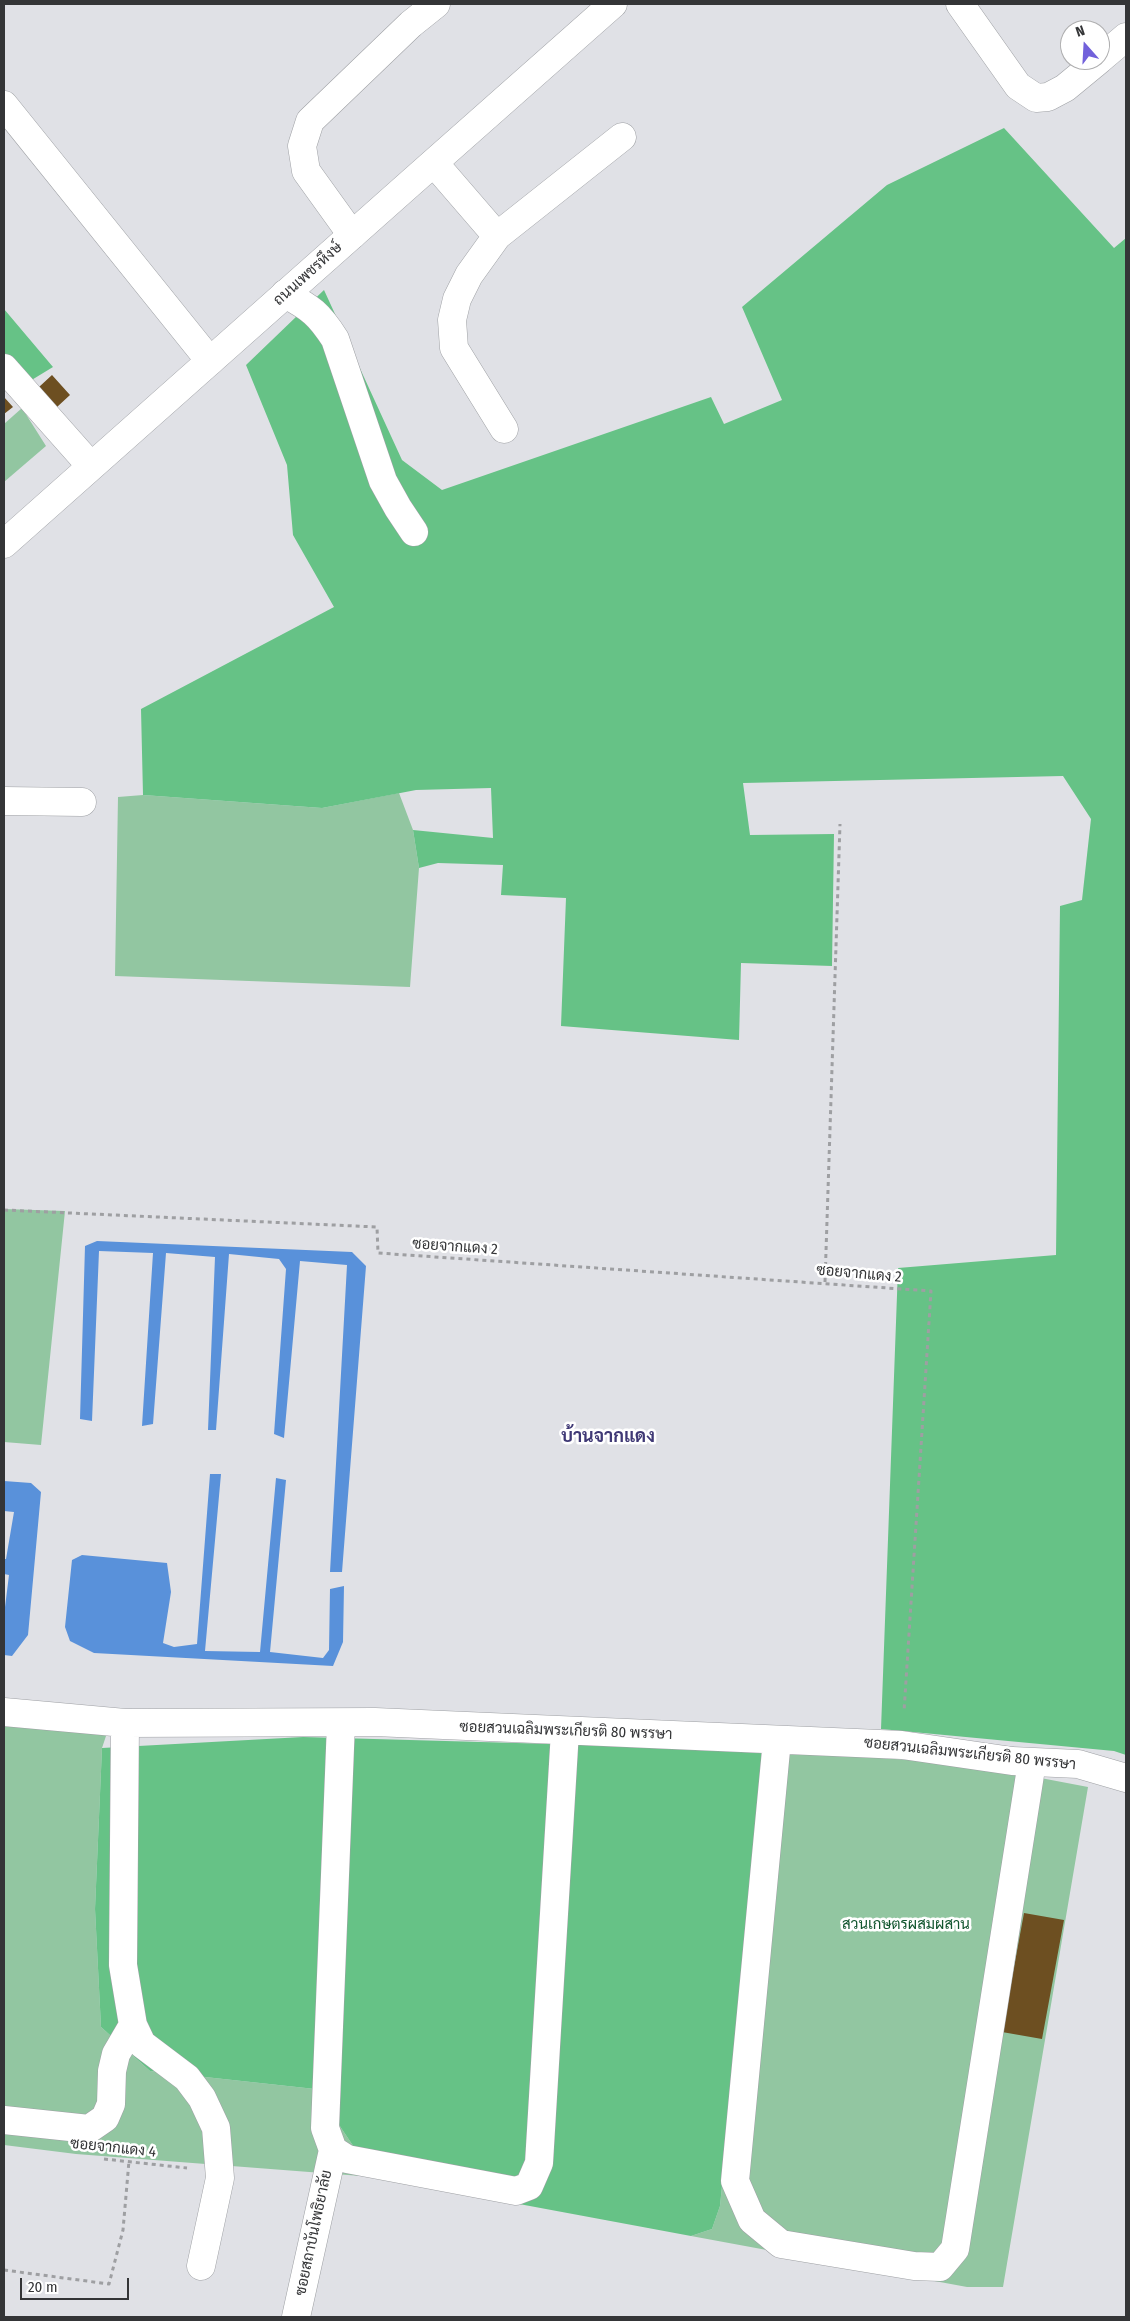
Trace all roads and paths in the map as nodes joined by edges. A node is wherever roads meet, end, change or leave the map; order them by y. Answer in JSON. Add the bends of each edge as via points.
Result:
{"nodes":[{"id":1,"x":436,"y":4,"type":"edge"},
{"id":2,"x":613,"y":4,"type":"edge"},
{"id":3,"x":960,"y":4,"type":"edge"},
{"id":4,"x":1126,"y":37,"type":"edge"},
{"id":5,"x":1110,"y":51,"type":"edge"},
{"id":6,"x":1087,"y":70,"type":"edge"},
{"id":7,"x":4,"y":105,"type":"edge"},
{"id":8,"x":622,"y":137,"type":"dead end"},
{"id":9,"x":434,"y":163,"type":"junction"},
{"id":10,"x":352,"y":235,"type":"junction"},
{"id":11,"x":497,"y":236,"type":"junction"},
{"id":12,"x":285,"y":294,"type":"junction"},
{"id":13,"x":210,"y":361,"type":"junction"},
{"id":14,"x":4,"y":368,"type":"edge"},
{"id":15,"x":504,"y":429,"type":"dead end"},
{"id":16,"x":90,"y":465,"type":"junction"},
{"id":17,"x":414,"y":532,"type":"dead end"},
{"id":18,"x":4,"y":544,"type":"edge"},
{"id":19,"x":4,"y":801,"type":"edge"},
{"id":20,"x":82,"y":802,"type":"dead end"},
{"id":21,"x":840,"y":824,"type":"dead end"},
{"id":22,"x":4,"y":1210,"type":"edge"},
{"id":23,"x":825,"y":1282,"type":"junction"},
{"id":24,"x":4,"y":1712,"type":"edge"},
{"id":25,"x":125,"y":1723,"type":"junction"},
{"id":26,"x":341,"y":1723,"type":"junction"},
{"id":27,"x":565,"y":1731,"type":"junction"},
{"id":28,"x":778,"y":1740,"type":"junction"},
{"id":29,"x":902,"y":1745,"type":"junction"},
{"id":30,"x":1032,"y":1762,"type":"junction"},
{"id":31,"x":1126,"y":1778,"type":"edge"},
{"id":32,"x":133,"y":2025,"type":"junction"},
{"id":33,"x":4,"y":2120,"type":"edge"},
{"id":34,"x":332,"y":2150,"type":"junction"},
{"id":35,"x":100,"y":2158,"type":"dead end"},
{"id":36,"x":128,"y":2161,"type":"junction"},
{"id":37,"x":220,"y":2171,"type":"junction"},
{"id":38,"x":201,"y":2266,"type":"dead end"},
{"id":39,"x":4,"y":2270,"type":"edge"},
{"id":40,"x":296,"y":2317,"type":"edge"}],
"edges":[{"from":1,"to":10,"type":"street","via":[[310,121],[302,146],[306,171]]},
{"from":2,"to":9,"type":"street","name":"ถนนเพชรหึงษ์"},
{"from":3,"to":6,"type":"street","via":[[1018,86],[1036,98],[1048,97],[1065,88]]},
{"from":4,"to":5,"type":"street"},
{"from":7,"to":13,"type":"street"},
{"from":8,"to":11,"type":"street"},
{"from":9,"to":10,"type":"street","name":"ถนนเพชรหึงษ์"},
{"from":9,"to":11,"type":"street"},
{"from":10,"to":12,"type":"street","name":"ถนนเพชรหึงษ์"},
{"from":11,"to":15,"type":"street","via":[[469,275],[457,299],[452,320],[454,348]]},
{"from":12,"to":13,"type":"street","name":"ถนนเพชรหึงษ์"},
{"from":12,"to":17,"type":"street","via":[[310,308],[336,339],[383,481]]},
{"from":13,"to":16,"type":"street","name":"ถนนเพชรหึงษ์"},
{"from":14,"to":16,"type":"street"},
{"from":16,"to":18,"type":"street","name":"ถนนเพชรหึงษ์"},
{"from":19,"to":20,"type":"street"},
{"from":21,"to":23,"type":"path"},
{"from":22,"to":23,"type":"path","name":"ซอยจากแดง 2","via":[[377,1227],[378,1253]]},
{"from":23,"to":29,"type":"path","name":"ซอยจากแดง 2","via":[[930,1291]]},
{"from":24,"to":25,"type":"street","name":"ซอยสวนเฉลิมพระเกียรติ 80 พรรษา"},
{"from":25,"to":26,"type":"street","name":"ซอยสวนเฉลิมพระเกียรติ 80 พรรษา"},
{"from":25,"to":32,"type":"street","via":[[123,1965]]},
{"from":26,"to":27,"type":"street","name":"ซอยสวนเฉลิมพระเกียรติ 80 พรรษา"},
{"from":26,"to":34,"type":"street","via":[[325,2128]]},
{"from":27,"to":28,"type":"street","name":"ซอยสวนเฉลิมพระเกียรติ 80 พรรษา"},
{"from":27,"to":34,"type":"street","via":[[539,2163],[529,2186],[516,2191],[347,2159]]},
{"from":28,"to":29,"type":"street","name":"ซอยสวนเฉลิมพระเกียรติ 80 พรรษา"},
{"from":28,"to":30,"type":"street","via":[[734,2181],[752,2220],[781,2244],[914,2266],[940,2267],[955,2249]]},
{"from":29,"to":30,"type":"street","name":"ซอยสวนเฉลิมพระเกียรติ 80 พรรษา"},
{"from":30,"to":31,"type":"street","name":"ซอยสวนเฉลิมพระเกียรติ 80 พรรษา","via":[[1078,1764]]},
{"from":32,"to":33,"type":"street","via":[[116,2054],[111,2104],[105,2118],[89,2128]]},
{"from":32,"to":37,"type":"street","via":[[142,2044],[186,2078],[202,2098],[216,2128]]},
{"from":34,"to":40,"type":"street","name":"ซอยสถาบันโพธิยาลัย"},
{"from":35,"to":36,"type":"path","name":"ซอยจากแดง 4"},
{"from":36,"to":37,"type":"path","name":"ซอยจากแดง 4"},
{"from":36,"to":39,"type":"path","via":[[123,2230],[108,2284]]},
{"from":37,"to":38,"type":"street"}]}
